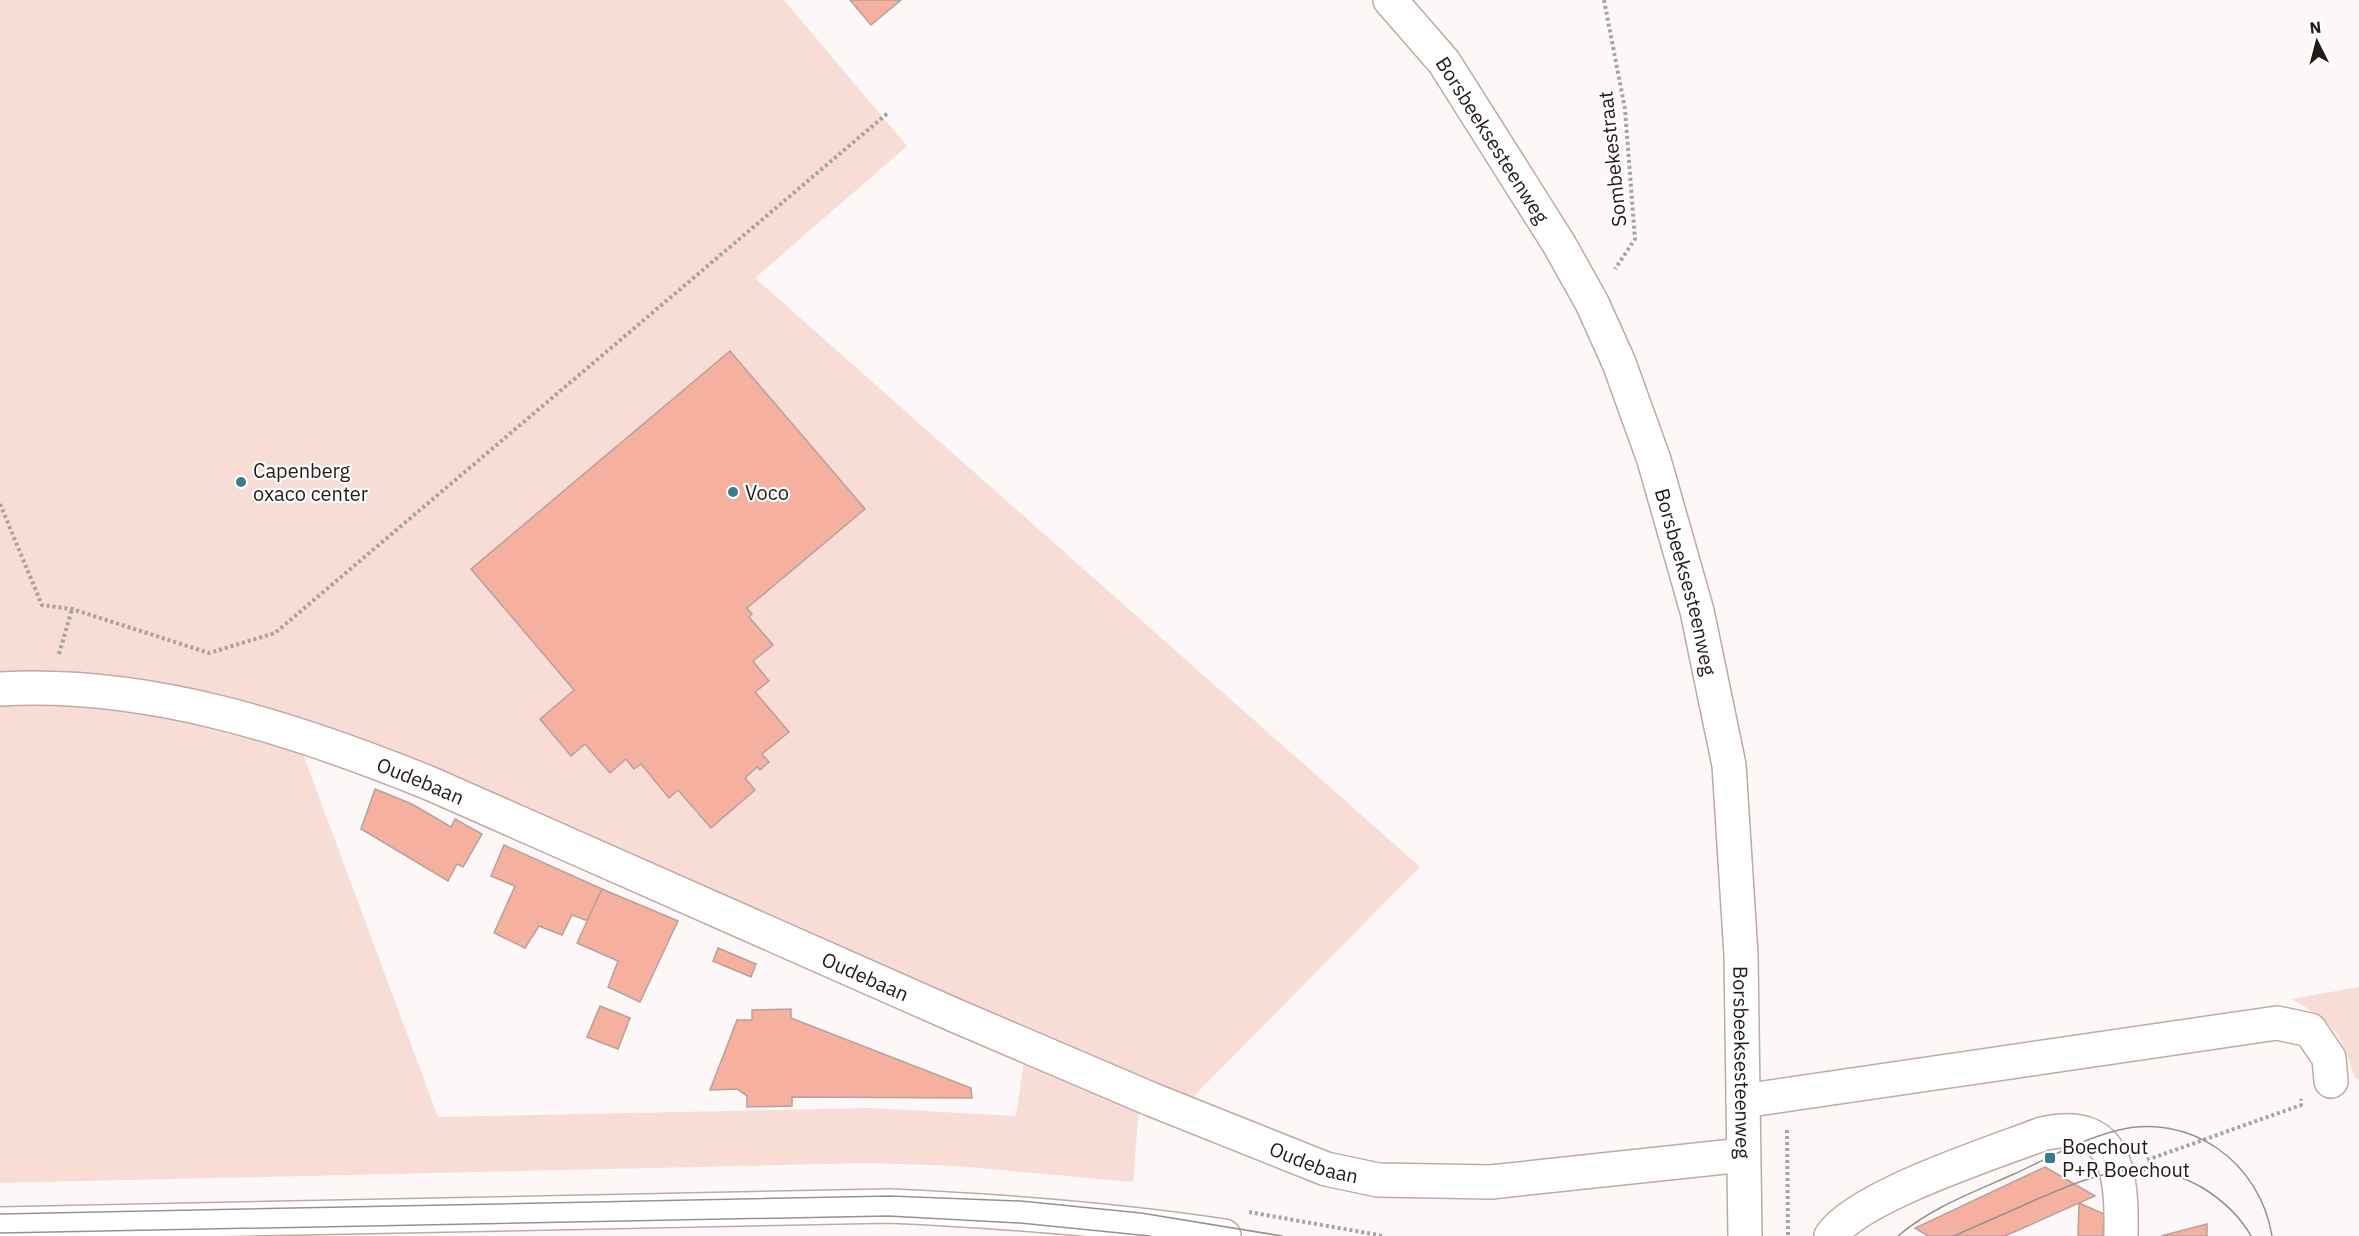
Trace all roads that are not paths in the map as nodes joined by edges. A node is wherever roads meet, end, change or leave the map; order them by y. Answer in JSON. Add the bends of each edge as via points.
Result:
{"nodes":[{"id":1,"x":1390,"y":0,"type":"edge"},
{"id":2,"x":0,"y":689,"type":"edge"},
{"id":3,"x":2331,"y":1082,"type":"dead end"},
{"id":4,"x":1743,"y":1101,"type":"junction"},
{"id":5,"x":1743,"y":1155,"type":"junction"},
{"id":6,"x":0,"y":1224,"type":"edge"},
{"id":7,"x":1224,"y":1236,"type":"edge"},
{"id":8,"x":1745,"y":1236,"type":"edge"},
{"id":9,"x":1831,"y":1236,"type":"edge"},
{"id":10,"x":2121,"y":1236,"type":"edge"}],
"edges":[{"from":1,"to":4,"type":"street","name":"Borsbeeksesteenweg","via":[[1444,62],[1559,244],[1619,363],[1654,460],[1697,611],[1729,765],[1741,955]]},
{"from":2,"to":5,"type":"street","name":"Oudebaan","via":[[50,686],[157,699],[332,745],[429,783],[1026,1047],[1326,1169],[1378,1180],[1491,1182]]},
{"from":3,"to":4,"type":"street","via":[[2329,1058],[2310,1030],[2277,1023]]},
{"from":4,"to":5,"type":"street","name":"Borsbeeksesteenweg"},
{"from":5,"to":8,"type":"street","name":"Borsbeeksesteenweg"},
{"from":6,"to":7,"type":"street","via":[[889,1206],[1021,1212]]},
{"from":9,"to":10,"type":"street","via":[[1860,1210],[1894,1192],[2060,1130],[2097,1137],[2109,1150],[2121,1189]]}]}
